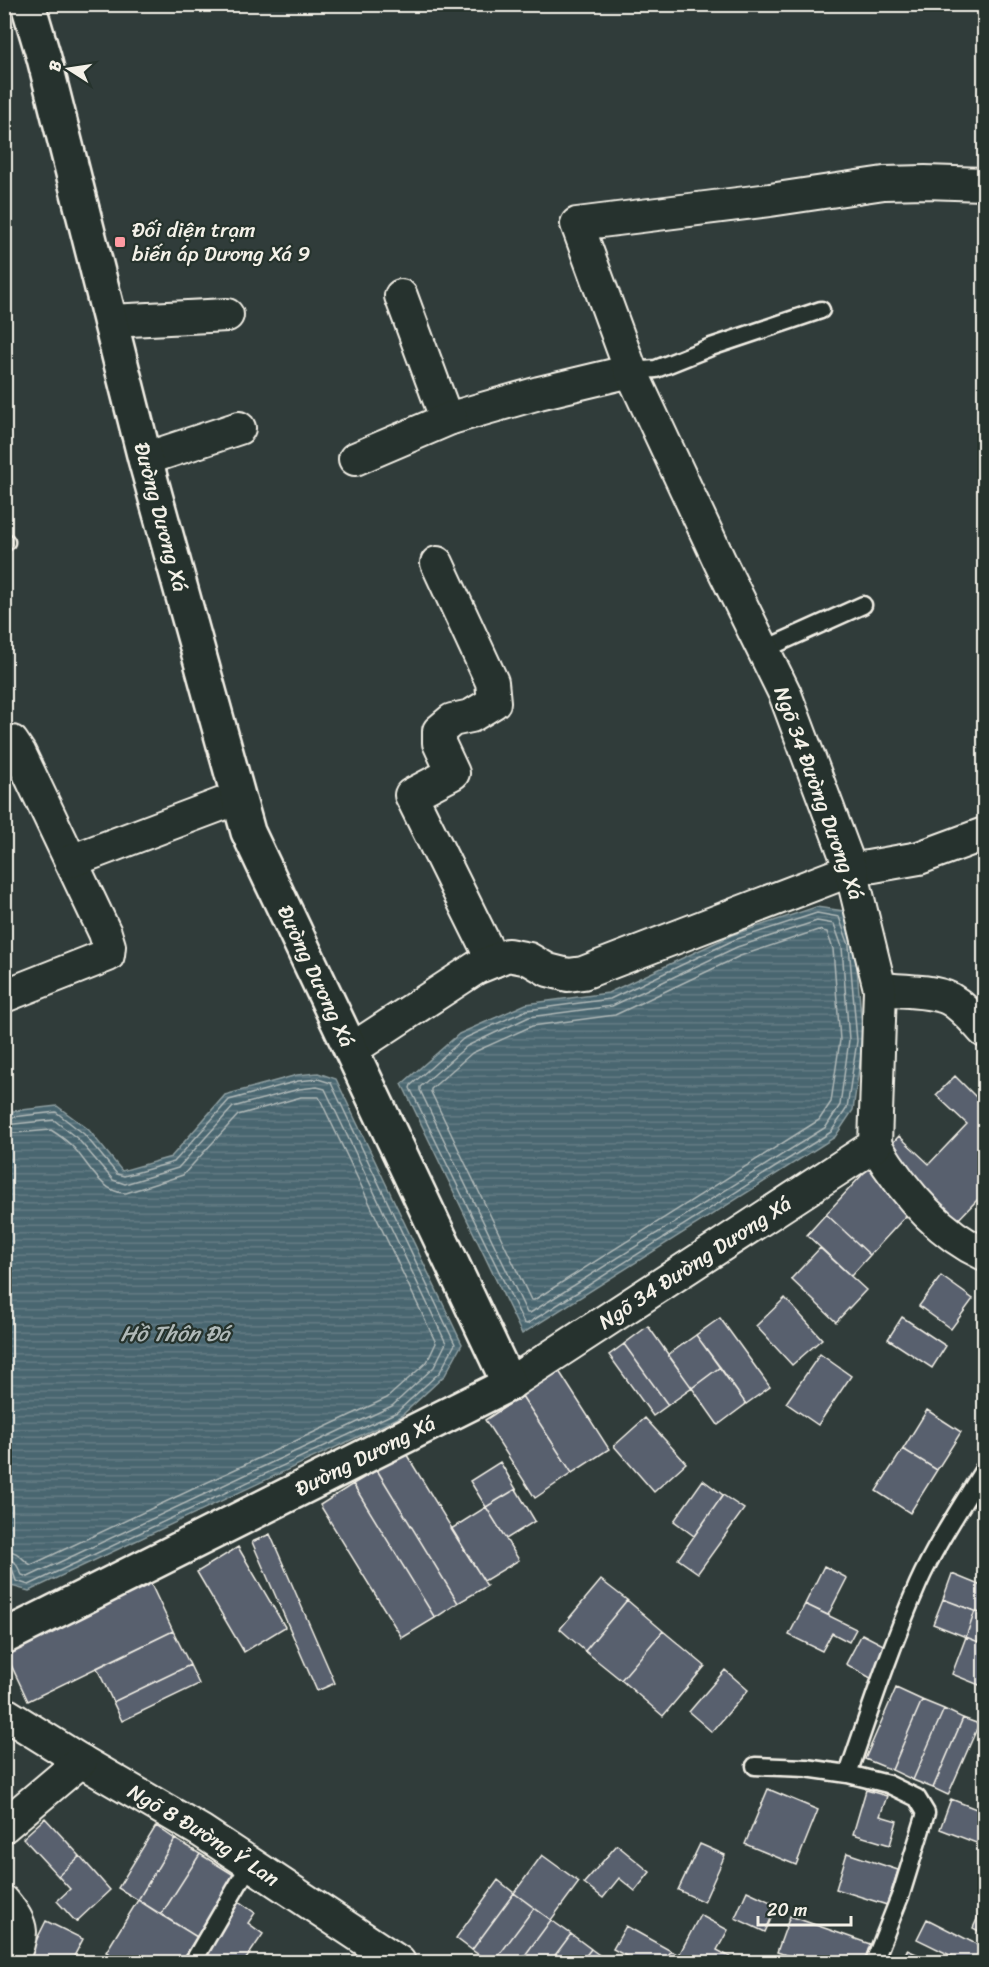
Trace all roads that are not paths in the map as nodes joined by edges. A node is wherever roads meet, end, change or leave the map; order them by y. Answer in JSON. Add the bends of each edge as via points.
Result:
{"nodes":[{"id":1,"x":28,"y":4,"type":"edge"},
{"id":2,"x":984,"y":184,"type":"edge"},
{"id":3,"x":401,"y":296,"type":"dead end"},
{"id":4,"x":821,"y":310,"type":"dead end"},
{"id":5,"x":227,"y":315,"type":"dead end"},
{"id":6,"x":110,"y":321,"type":"junction"},
{"id":7,"x":631,"y":371,"type":"junction"},
{"id":8,"x":451,"y":418,"type":"junction"},
{"id":9,"x":238,"y":428,"type":"dead end"},
{"id":10,"x":145,"y":459,"type":"junction"},
{"id":11,"x":355,"y":459,"type":"dead end"},
{"id":12,"x":437,"y":563,"type":"dead end"},
{"id":13,"x":863,"y":605,"type":"dead end"},
{"id":14,"x":763,"y":650,"type":"junction"},
{"id":15,"x":4,"y":742,"type":"edge"},
{"id":16,"x":238,"y":798,"type":"junction"},
{"id":17,"x":984,"y":834,"type":"edge"},
{"id":18,"x":71,"y":861,"type":"junction"},
{"id":19,"x":851,"y":870,"type":"junction"},
{"id":20,"x":493,"y":961,"type":"junction"},
{"id":21,"x":880,"y":989,"type":"junction"},
{"id":22,"x":4,"y":996,"type":"edge"},
{"id":23,"x":984,"y":1031,"type":"edge"},
{"id":24,"x":354,"y":1055,"type":"junction"},
{"id":25,"x":875,"y":1145,"type":"junction"},
{"id":26,"x":984,"y":1254,"type":"edge"},
{"id":27,"x":509,"y":1384,"type":"junction"},
{"id":28,"x":984,"y":1469,"type":"edge"},
{"id":29,"x":5,"y":1635,"type":"edge"},
{"id":30,"x":4,"y":1713,"type":"edge"},
{"id":31,"x":81,"y":1761,"type":"junction"},
{"id":32,"x":754,"y":1766,"type":"dead end"},
{"id":33,"x":848,"y":1773,"type":"junction"},
{"id":34,"x":4,"y":1826,"type":"edge"},
{"id":35,"x":250,"y":1864,"type":"junction"},
{"id":36,"x":4,"y":1902,"type":"edge"},
{"id":37,"x":11,"y":1962,"type":"edge"},
{"id":38,"x":193,"y":1962,"type":"edge"},
{"id":39,"x":399,"y":1962,"type":"edge"},
{"id":40,"x":874,"y":1962,"type":"edge"}],
"edges":[{"from":1,"to":6,"type":"street","name":"Đường Dương Xá"},
{"from":2,"to":7,"type":"street","name":"Ngõ 34 Đường Dương Xá","via":[[884,183],[577,225]]},
{"from":3,"to":8,"type":"street","via":[[444,415]]},
{"from":4,"to":7,"type":"lane","via":[[656,369]]},
{"from":5,"to":6,"type":"street"},
{"from":6,"to":10,"type":"street","name":"Đường Dương Xá"},
{"from":7,"to":8,"type":"street"},
{"from":7,"to":14,"type":"street","name":"Ngõ 34 Đường Dương Xá"},
{"from":8,"to":11,"type":"street"},
{"from":9,"to":10,"type":"street"},
{"from":10,"to":16,"type":"street","name":"Đường Dương Xá"},
{"from":12,"to":20,"type":"street","via":[[492,682],[494,702],[471,716],[452,720],[439,731],[439,743],[453,773],[411,795]]},
{"from":13,"to":14,"type":"lane"},
{"from":14,"to":19,"type":"street","name":"Ngõ 34 Đường Dương Xá","via":[[785,694]]},
{"from":15,"to":18,"type":"street","via":[[12,742],[20,754]]},
{"from":16,"to":18,"type":"street"},
{"from":16,"to":24,"type":"street","name":"Đường Dương Xá","via":[[248,832]]},
{"from":17,"to":19,"type":"street","via":[[919,858]]},
{"from":18,"to":22,"type":"street","via":[[105,933],[108,955]]},
{"from":19,"to":20,"type":"street","via":[[583,973],[568,975],[529,959],[508,956]]},
{"from":19,"to":21,"type":"street","name":"Ngõ 34 Đường Dương Xá"},
{"from":20,"to":24,"type":"street","via":[[477,968]]},
{"from":21,"to":23,"type":"street","via":[[948,998]]},
{"from":21,"to":25,"type":"street","name":"Ngõ 34 Đường Dương Xá"},
{"from":24,"to":27,"type":"street","name":"Đường Dương Xá"},
{"from":25,"to":26,"type":"street","via":[[894,1176],[931,1217]]},
{"from":25,"to":27,"type":"street","name":"Ngõ 34 Đường Dương Xá"},
{"from":27,"to":29,"type":"street","name":"Đường Dương Xá"},
{"from":28,"to":33,"type":"lane","via":[[919,1582]]},
{"from":30,"to":31,"type":"street","name":"Ngõ 8 Đường Ỷ Lan"},
{"from":31,"to":34,"type":"street"},
{"from":31,"to":35,"type":"street","name":"Ngõ 8 Đường Ỷ Lan"},
{"from":32,"to":33,"type":"lane"},
{"from":33,"to":40,"type":"lane","via":[[917,1797],[926,1813],[901,1894]]},
{"from":35,"to":38,"type":"lane"},
{"from":35,"to":39,"type":"street","name":"Ngõ 8 Đường Ỷ Lan"},
{"from":36,"to":37,"type":"street","via":[[17,1918],[21,1931]]}]}
